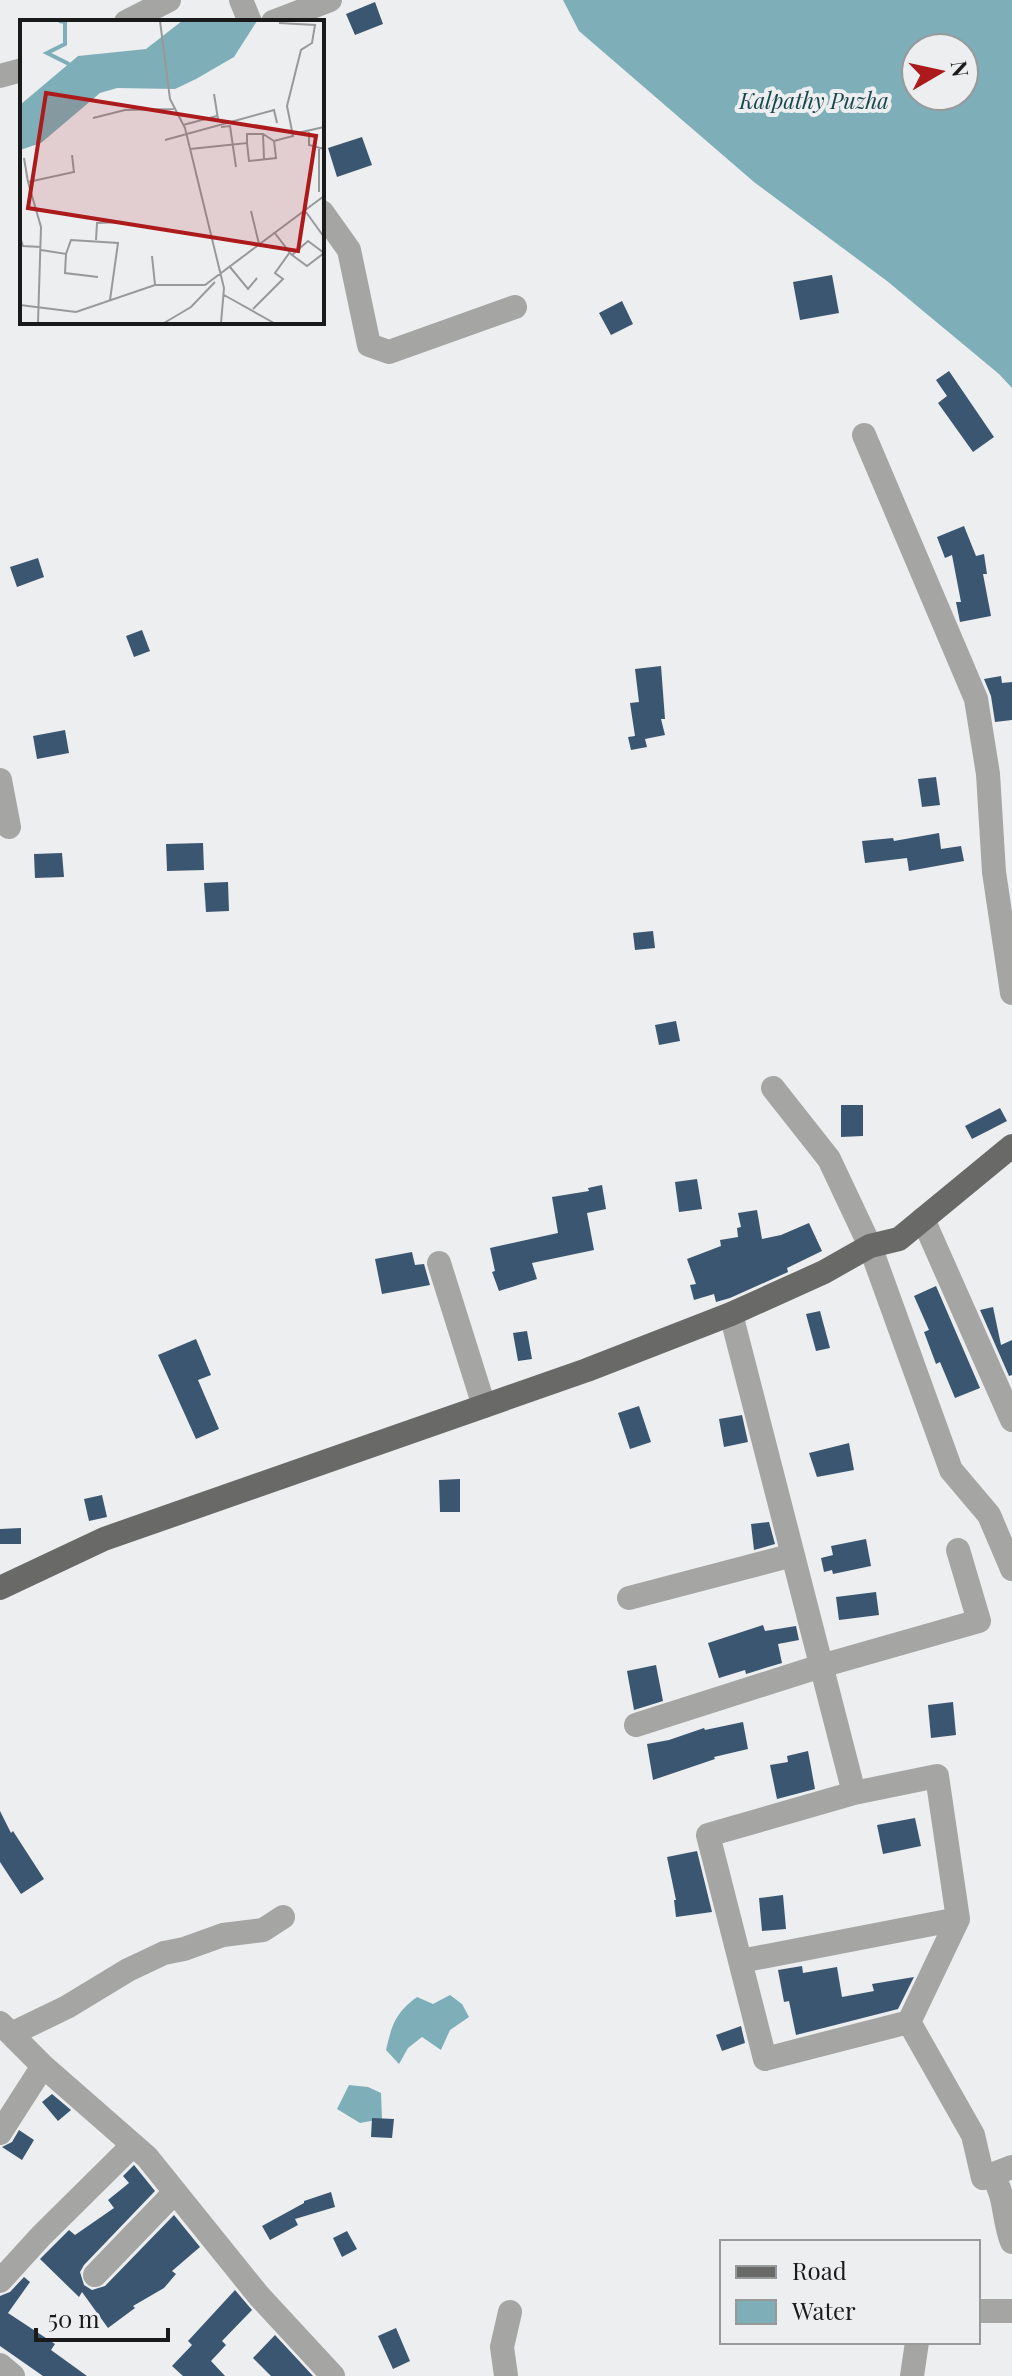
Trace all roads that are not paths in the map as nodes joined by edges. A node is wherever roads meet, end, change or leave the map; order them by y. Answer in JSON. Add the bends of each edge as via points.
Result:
{"nodes":[{"id":1,"x":169,"y":0,"type":"edge"},
{"id":2,"x":241,"y":0,"type":"edge"},
{"id":3,"x":330,"y":0,"type":"edge"},
{"id":4,"x":133,"y":13,"type":"edge"},
{"id":5,"x":249,"y":20,"type":"edge"},
{"id":6,"x":278,"y":20,"type":"edge"},
{"id":7,"x":20,"y":71,"type":"edge"},
{"id":8,"x":0,"y":76,"type":"edge"},
{"id":9,"x":324,"y":215,"type":"edge"},
{"id":10,"x":515,"y":307,"type":"dead end"},
{"id":11,"x":864,"y":435,"type":"dead end"},
{"id":12,"x":0,"y":780,"type":"edge"},
{"id":13,"x":9,"y":827,"type":"dead end"},
{"id":14,"x":1012,"y":993,"type":"edge"},
{"id":15,"x":773,"y":1088,"type":"dead end"},
{"id":16,"x":1012,"y":1146,"type":"edge"},
{"id":17,"x":923,"y":1219,"type":"junction"},
{"id":18,"x":870,"y":1246,"type":"junction"},
{"id":19,"x":439,"y":1263,"type":"dead end"},
{"id":20,"x":731,"y":1314,"type":"junction"},
{"id":21,"x":484,"y":1406,"type":"junction"},
{"id":22,"x":1012,"y":1420,"type":"edge"},
{"id":23,"x":1000,"y":1515,"type":"edge"},
{"id":24,"x":958,"y":1550,"type":"dead end"},
{"id":25,"x":793,"y":1555,"type":"junction"},
{"id":26,"x":1012,"y":1569,"type":"edge"},
{"id":27,"x":0,"y":1588,"type":"edge"},
{"id":28,"x":629,"y":1598,"type":"dead end"},
{"id":29,"x":821,"y":1666,"type":"junction"},
{"id":30,"x":636,"y":1725,"type":"dead end"},
{"id":31,"x":854,"y":1793,"type":"junction"},
{"id":32,"x":283,"y":1917,"type":"dead end"},
{"id":33,"x":958,"y":1919,"type":"junction"},
{"id":34,"x":741,"y":1961,"type":"junction"},
{"id":35,"x":909,"y":2022,"type":"junction"},
{"id":36,"x":6,"y":2028,"type":"edge"},
{"id":37,"x":43,"y":2066,"type":"junction"},
{"id":38,"x":0,"y":2133,"type":"edge"},
{"id":39,"x":133,"y":2145,"type":"junction"},
{"id":40,"x":1002,"y":2171,"type":"edge"},
{"id":41,"x":175,"y":2192,"type":"junction"},
{"id":42,"x":1012,"y":2242,"type":"edge"},
{"id":43,"x":95,"y":2275,"type":"dead end"},
{"id":44,"x":0,"y":2281,"type":"edge"},
{"id":45,"x":980,"y":2311,"type":"edge"},
{"id":46,"x":1012,"y":2311,"type":"edge"},
{"id":47,"x":510,"y":2312,"type":"dead end"},
{"id":48,"x":917,"y":2344,"type":"edge"},
{"id":49,"x":0,"y":2365,"type":"edge"},
{"id":50,"x":13,"y":2376,"type":"edge"},
{"id":51,"x":333,"y":2376,"type":"edge"},
{"id":52,"x":506,"y":2376,"type":"edge"},
{"id":53,"x":912,"y":2376,"type":"edge"}],
"edges":[{"from":1,"to":4,"type":"street"},
{"from":2,"to":5,"type":"street"},
{"from":3,"to":6,"type":"street"},
{"from":7,"to":8,"type":"street"},
{"from":9,"to":10,"type":"street","via":[[349,250],[369,345],[389,352]]},
{"from":11,"to":14,"type":"street","via":[[976,699]]},
{"from":12,"to":13,"type":"street"},
{"from":15,"to":18,"type":"street","via":[[829,1159]]},
{"from":16,"to":17,"type":"main road"},
{"from":17,"to":18,"type":"main road","via":[[899,1239]]},
{"from":17,"to":22,"type":"street"},
{"from":18,"to":20,"type":"main road"},
{"from":18,"to":23,"type":"street","via":[[951,1470]]},
{"from":19,"to":21,"type":"street"},
{"from":20,"to":21,"type":"main road"},
{"from":20,"to":25,"type":"street"},
{"from":21,"to":27,"type":"main road","via":[[104,1539]]},
{"from":23,"to":26,"type":"street"},
{"from":24,"to":29,"type":"street","via":[[979,1621]]},
{"from":25,"to":28,"type":"street"},
{"from":25,"to":29,"type":"street"},
{"from":29,"to":30,"type":"street"},
{"from":29,"to":31,"type":"street"},
{"from":31,"to":33,"type":"street","via":[[937,1776]]},
{"from":31,"to":34,"type":"street","via":[[708,1835]]},
{"from":32,"to":36,"type":"street","via":[[263,1930],[223,1935],[164,1953],[67,2007]]},
{"from":33,"to":34,"type":"street"},
{"from":33,"to":35,"type":"street"},
{"from":34,"to":35,"type":"street","via":[[765,2059]]},
{"from":35,"to":40,"type":"street","via":[[973,2135],[983,2178]]},
{"from":36,"to":37,"type":"street"},
{"from":37,"to":38,"type":"street"},
{"from":37,"to":39,"type":"street"},
{"from":39,"to":41,"type":"street"},
{"from":39,"to":44,"type":"street"},
{"from":40,"to":42,"type":"street","via":[[1000,2186]]},
{"from":41,"to":43,"type":"street"},
{"from":41,"to":51,"type":"street","via":[[259,2296]]},
{"from":45,"to":46,"type":"street"},
{"from":47,"to":52,"type":"street","via":[[502,2347]]},
{"from":48,"to":53,"type":"street"},
{"from":49,"to":50,"type":"street"}]}
